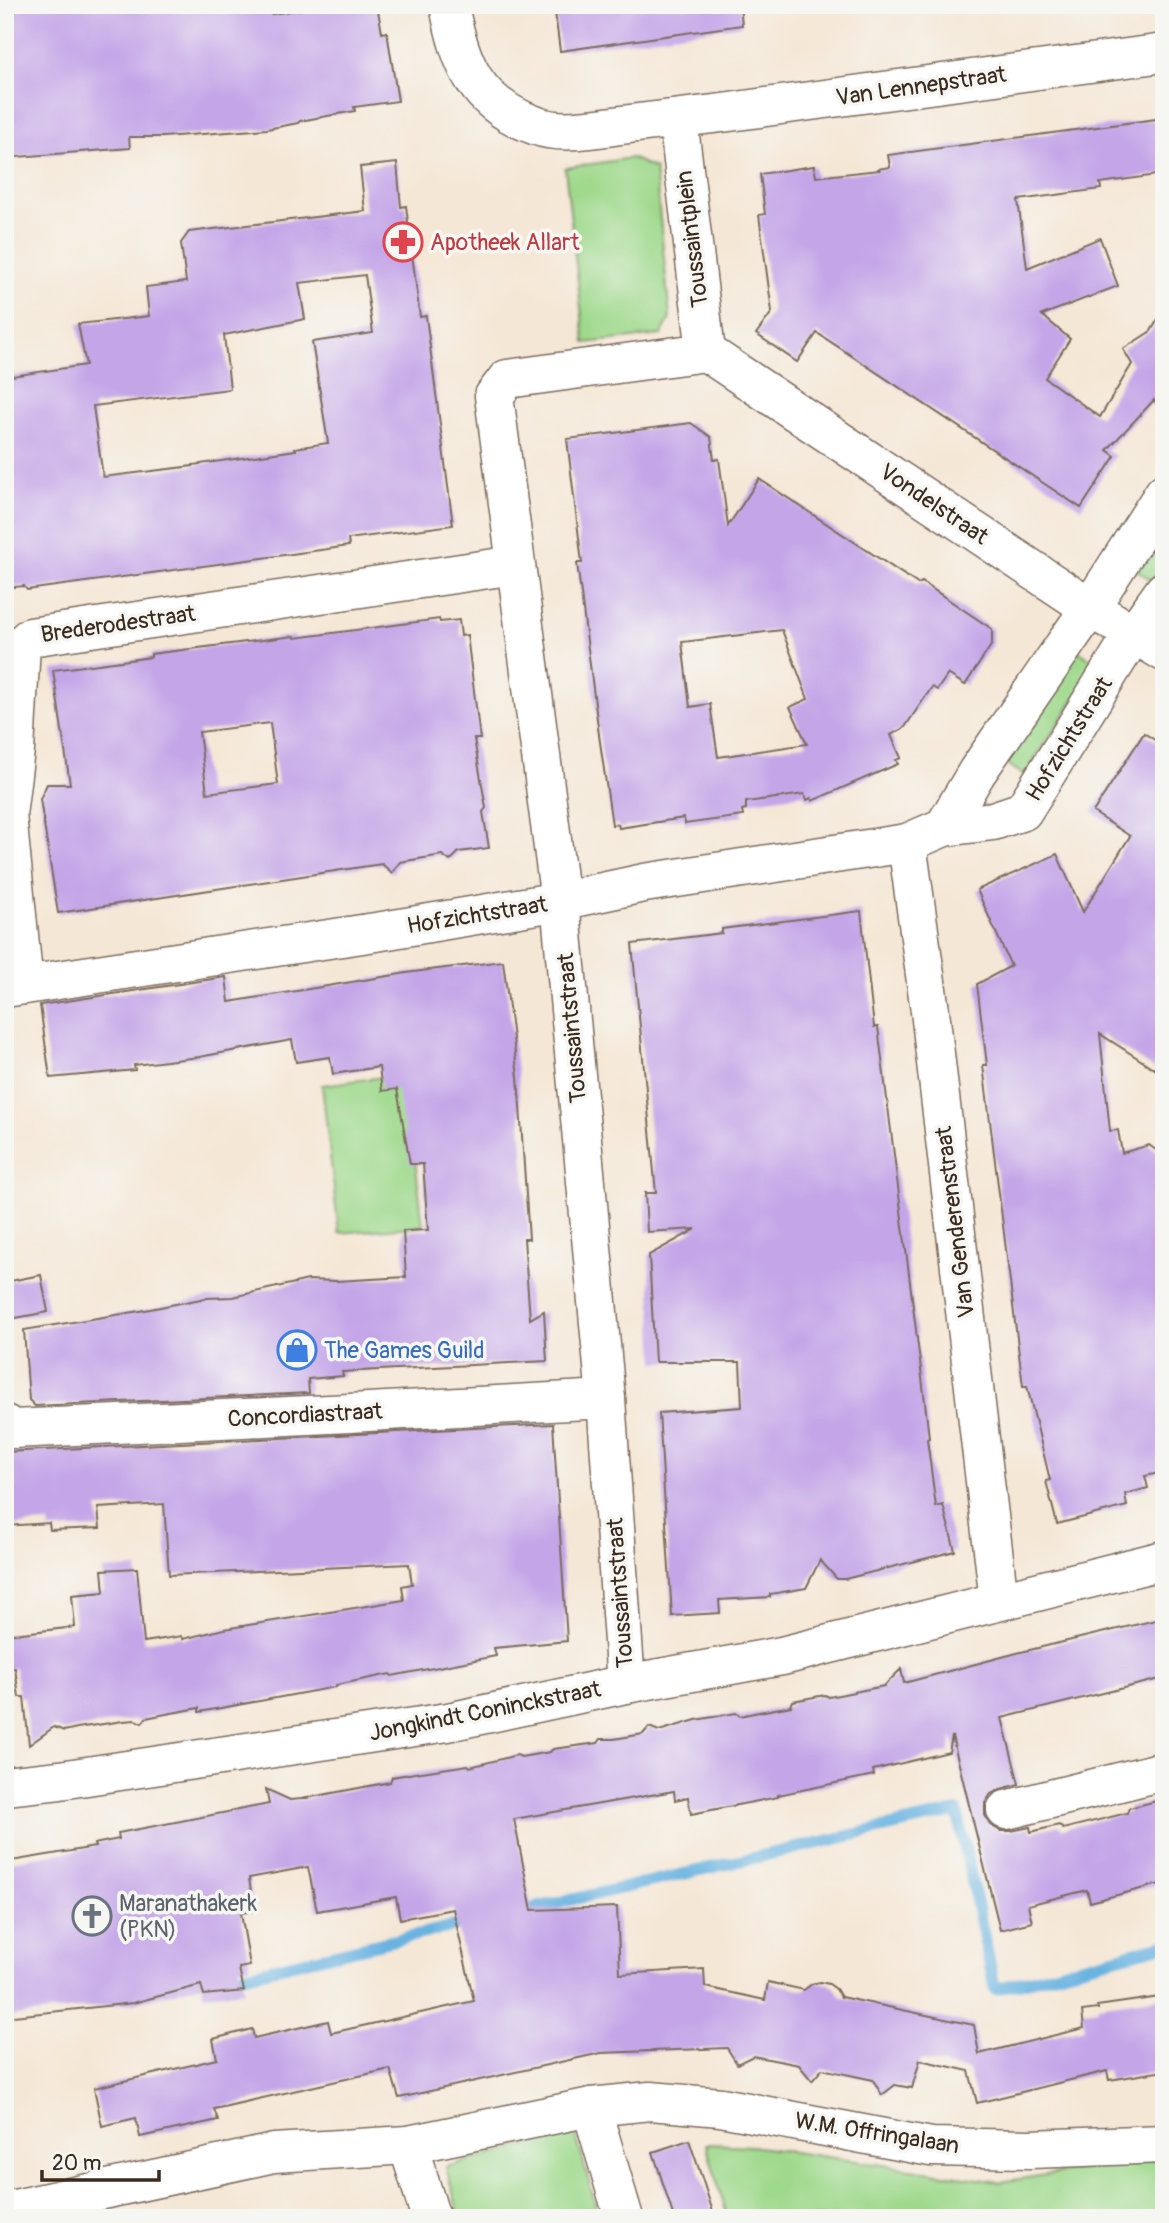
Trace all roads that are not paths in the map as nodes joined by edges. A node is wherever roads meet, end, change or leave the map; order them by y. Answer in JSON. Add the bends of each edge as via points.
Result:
{"nodes":[{"id":1,"x":449,"y":5,"type":"edge"},
{"id":2,"x":1164,"y":53,"type":"edge"},
{"id":3,"x":678,"y":119,"type":"junction"},
{"id":4,"x":706,"y":352,"type":"junction"},
{"id":5,"x":1164,"y":493,"type":"edge"},
{"id":6,"x":515,"y":565,"type":"junction"},
{"id":7,"x":1164,"y":591,"type":"edge"},
{"id":8,"x":1090,"y":608,"type":"junction"},
{"id":9,"x":1149,"y":643,"type":"edge"},
{"id":10,"x":944,"y":827,"type":"junction"},
{"id":11,"x":907,"y":843,"type":"junction"},
{"id":12,"x":561,"y":901,"type":"junction"},
{"id":13,"x":15,"y":986,"type":"edge"},
{"id":14,"x":606,"y":1399,"type":"junction"},
{"id":15,"x":5,"y":1424,"type":"edge"},
{"id":16,"x":1164,"y":1560,"type":"edge"},
{"id":17,"x":999,"y":1601,"type":"junction"},
{"id":18,"x":626,"y":1684,"type":"junction"},
{"id":19,"x":1164,"y":1771,"type":"edge"},
{"id":20,"x":5,"y":1786,"type":"edge"},
{"id":21,"x":1006,"y":1810,"type":"dead end"},
{"id":22,"x":591,"y":2107,"type":"junction"},
{"id":23,"x":1164,"y":2144,"type":"edge"},
{"id":24,"x":408,"y":2145,"type":"junction"},
{"id":25,"x":5,"y":2211,"type":"edge"},
{"id":26,"x":431,"y":2218,"type":"edge"},
{"id":27,"x":624,"y":2218,"type":"edge"}],
"edges":[{"from":1,"to":3,"type":"street","via":[[468,71],[492,102],[513,117],[540,128],[585,129]]},
{"from":2,"to":3,"type":"street","name":"Van Lennepstraat"},
{"from":3,"to":4,"type":"street","name":"Toussaintplein"},
{"from":4,"to":6,"type":"street","name":"Toussaintstraat","via":[[507,379],[494,397]]},
{"from":4,"to":8,"type":"street","name":"Vondelstraat"},
{"from":5,"to":8,"type":"street"},
{"from":6,"to":12,"type":"street","name":"Toussaintstraat"},
{"from":6,"to":13,"type":"street","name":"Brederodestraat","via":[[30,637],[21,645],[6,815]]},
{"from":7,"to":9,"type":"street","name":"Hofzichtstraat"},
{"from":8,"to":9,"type":"street","name":"Vondelstraat"},
{"from":8,"to":10,"type":"street"},
{"from":9,"to":10,"type":"street","name":"Hofzichtstraat","via":[[1023,811],[993,821]]},
{"from":10,"to":11,"type":"street","name":"Hofzichtstraat"},
{"from":11,"to":12,"type":"street","name":"Hofzichtstraat","via":[[644,883]]},
{"from":11,"to":17,"type":"street","name":"Van Genderenstraat"},
{"from":12,"to":13,"type":"street","name":"Hofzichtstraat"},
{"from":12,"to":14,"type":"street","name":"Toussaintstraat"},
{"from":14,"to":15,"type":"street","name":"Concordiastraat","via":[[13,1429]]},
{"from":14,"to":18,"type":"street","name":"Toussaintstraat"},
{"from":16,"to":17,"type":"street","name":"Jongkindt Coninckstraat"},
{"from":17,"to":18,"type":"street","name":"Jongkindt Coninckstraat","via":[[782,1656]]},
{"from":18,"to":20,"type":"street","name":"Jongkindt Coninckstraat","via":[[448,1722]]},
{"from":19,"to":21,"type":"street"},
{"from":22,"to":23,"type":"street","name":"W.M. Offringalaan","via":[[650,2101],[721,2107],[931,2147]]},
{"from":22,"to":24,"type":"street","name":"W.M. Offringalaan"},
{"from":22,"to":27,"type":"street"},
{"from":24,"to":25,"type":"street","name":"W.M. Offringalaan","via":[[274,2153]]},
{"from":24,"to":26,"type":"street"}]}
